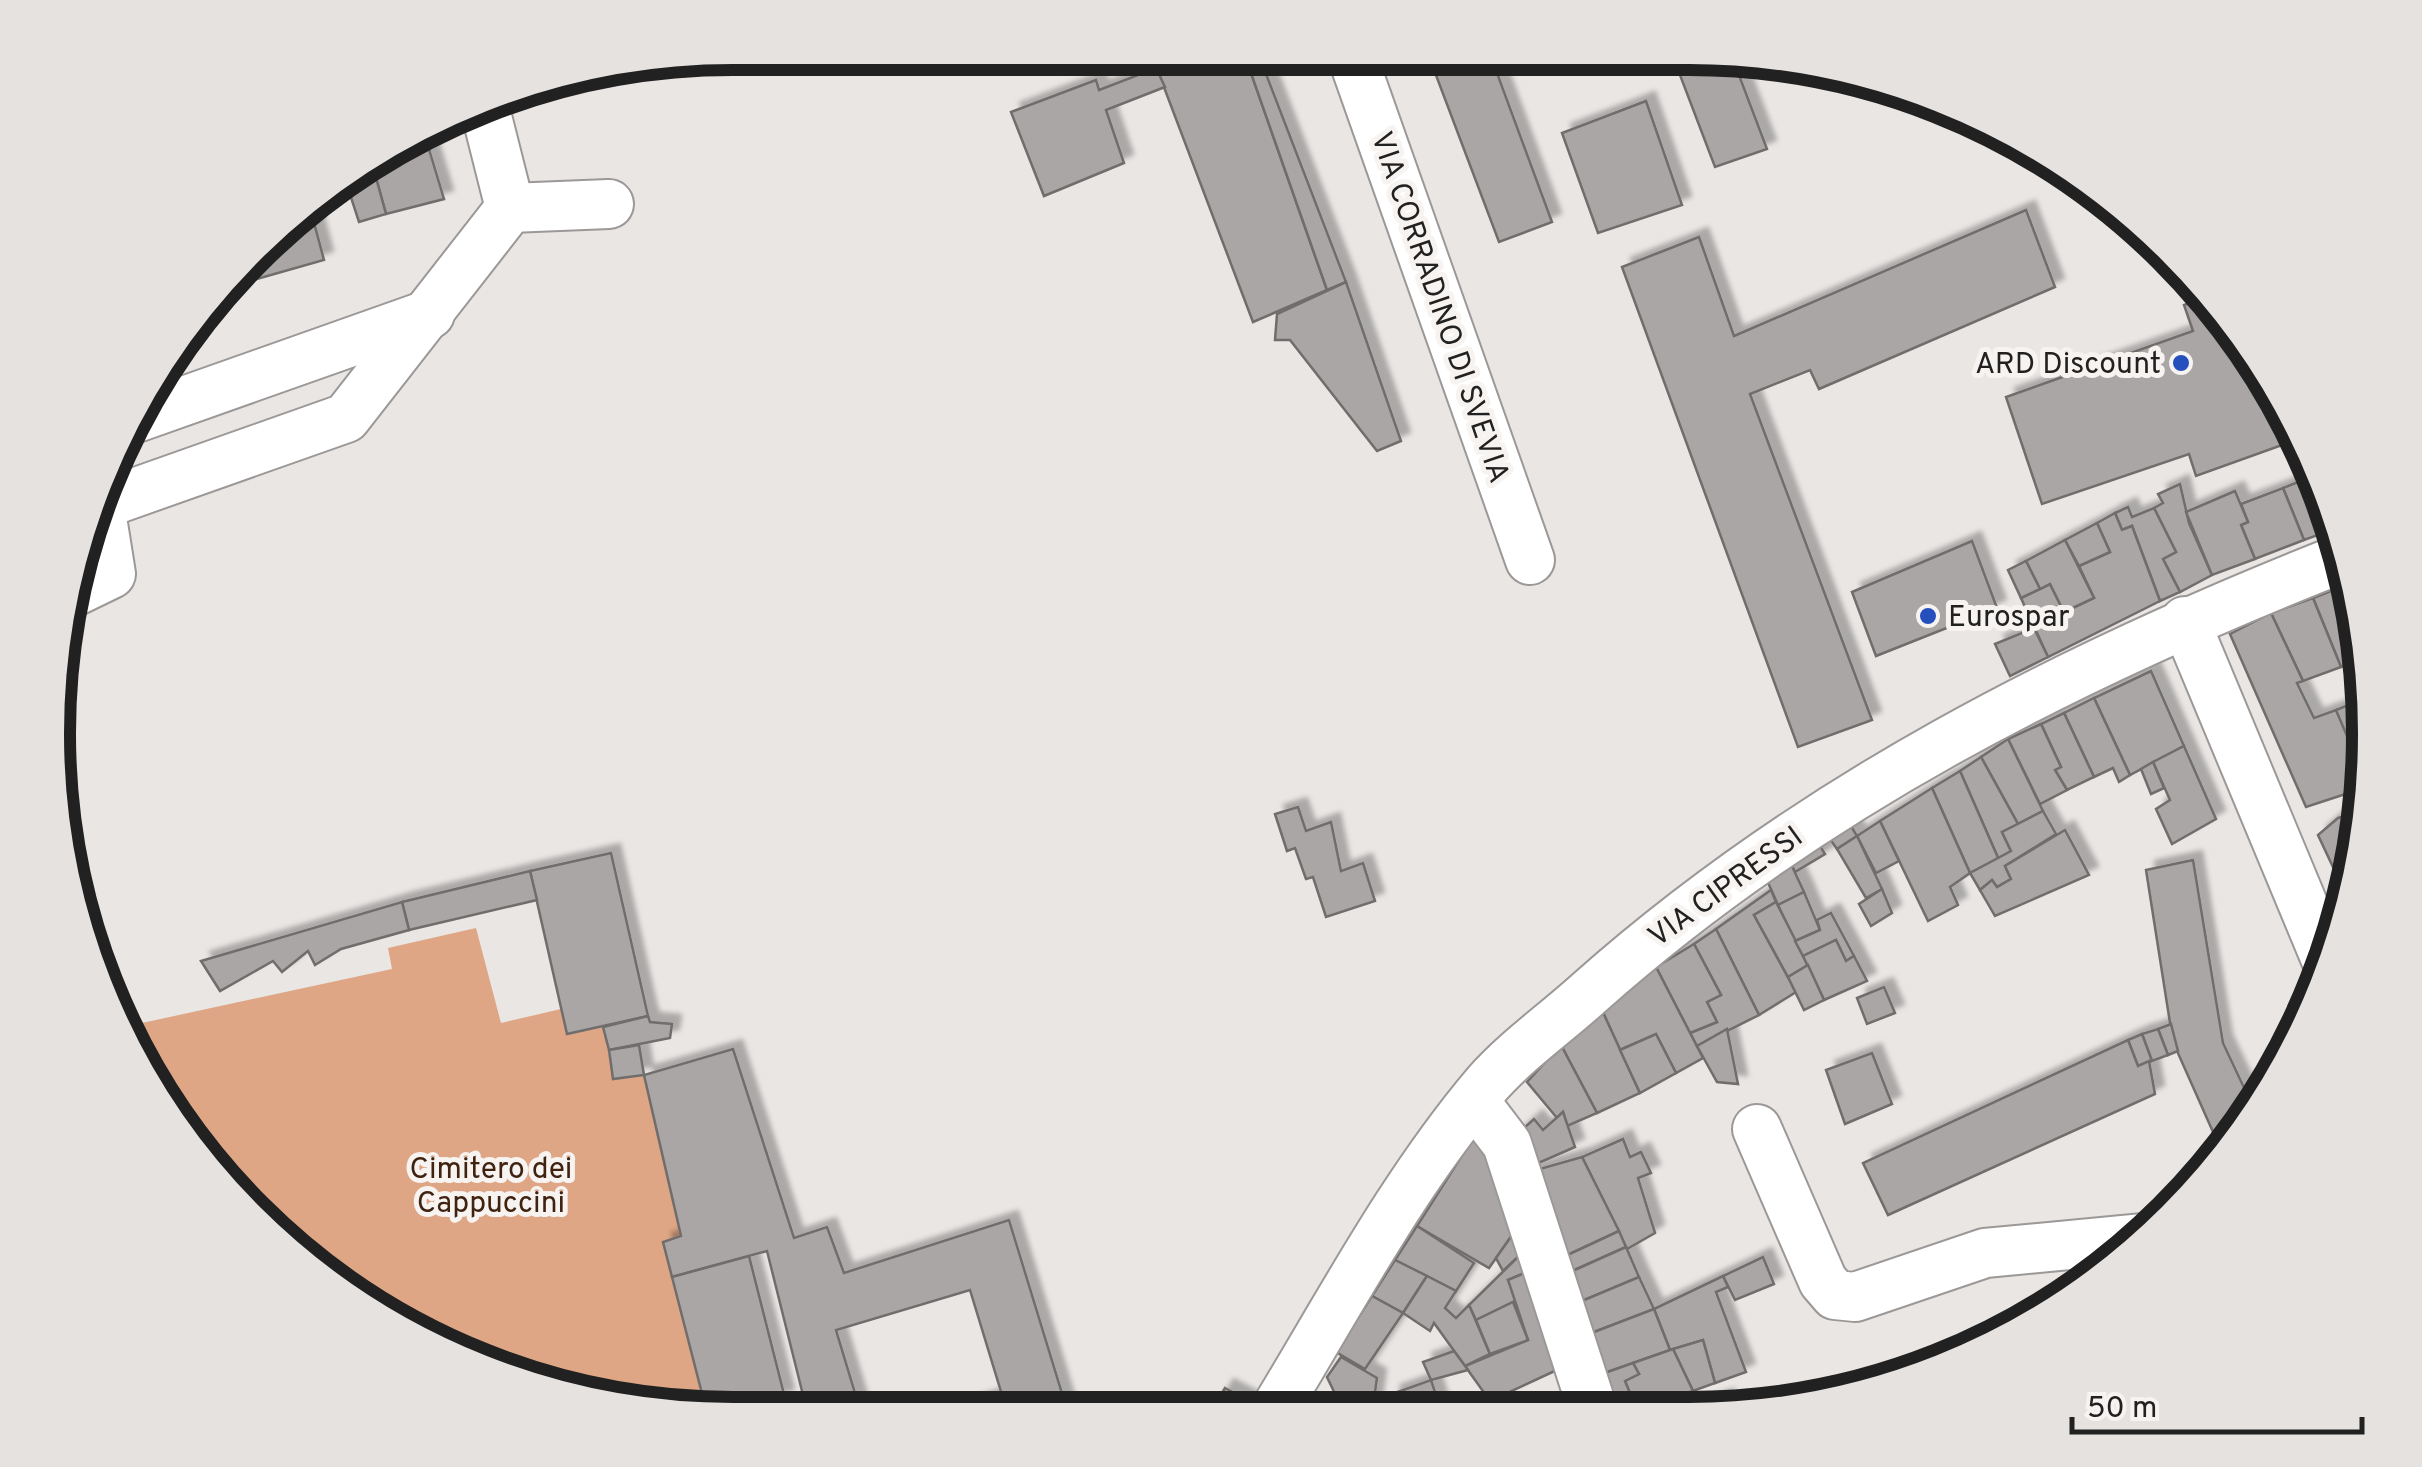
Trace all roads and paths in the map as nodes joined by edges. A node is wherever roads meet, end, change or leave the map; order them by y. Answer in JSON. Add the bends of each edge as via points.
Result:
{"nodes":[{"id":1,"x":1357,"y":70,"type":"edge"},
{"id":2,"x":487,"y":118,"type":"edge"},
{"id":3,"x":609,"y":204,"type":"dead end"},
{"id":4,"x":510,"y":208,"type":"junction"},
{"id":5,"x":430,"y":314,"type":"junction"},
{"id":6,"x":154,"y":412,"type":"edge"},
{"id":7,"x":115,"y":496,"type":"edge"},
{"id":8,"x":102,"y":529,"type":"edge"},
{"id":9,"x":1530,"y":560,"type":"dead end"},
{"id":10,"x":2329,"y":564,"type":"edge"},
{"id":11,"x":87,"y":586,"type":"edge"},
{"id":12,"x":2185,"y":620,"type":"junction"},
{"id":13,"x":2319,"y":942,"type":"edge"},
{"id":14,"x":1475,"y":1102,"type":"junction"},
{"id":15,"x":1757,"y":1130,"type":"dead end"},
{"id":16,"x":2115,"y":1241,"type":"edge"},
{"id":17,"x":1283,"y":1397,"type":"edge"},
{"id":18,"x":1589,"y":1397,"type":"edge"}],
"edges":[{"from":1,"to":9,"type":"street","name":"VIA CORRADINO DI SVEVIA"},
{"from":2,"to":4,"type":"street"},
{"from":3,"to":4,"type":"street"},
{"from":4,"to":5,"type":"street"},
{"from":5,"to":6,"type":"street"},
{"from":5,"to":7,"type":"street","via":[[346,418]]},
{"from":8,"to":11,"type":"street","via":[[111,574]]},
{"from":10,"to":12,"type":"street","name":"VIA CIPRESSI"},
{"from":12,"to":13,"type":"street"},
{"from":12,"to":14,"type":"street","name":"VIA CIPRESSI","via":[[1854,794],[1650,938]]},
{"from":14,"to":17,"type":"street","name":"VIA CIPRESSI","via":[[1403,1200]]},
{"from":14,"to":18,"type":"street","via":[[1507,1144]]},
{"from":15,"to":16,"type":"street","via":[[1835,1295],[1854,1297],[1985,1253]]}]}
